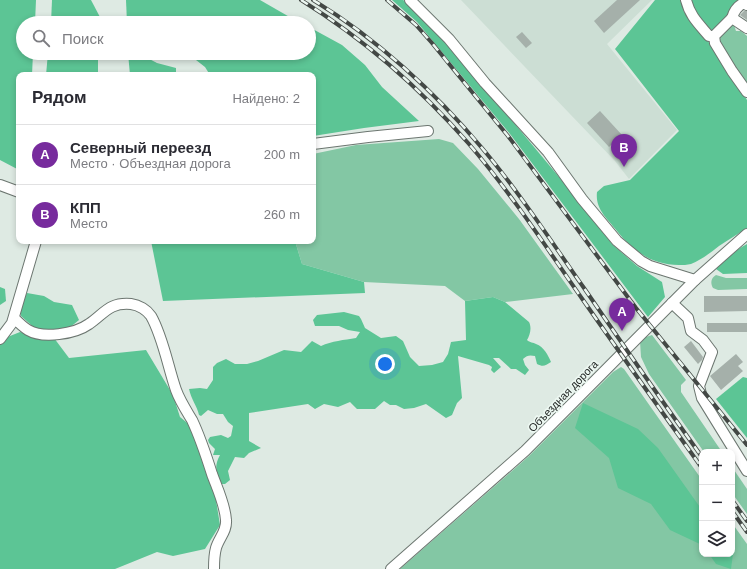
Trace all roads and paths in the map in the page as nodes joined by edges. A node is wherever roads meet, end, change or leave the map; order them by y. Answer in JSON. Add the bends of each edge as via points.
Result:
{"nodes":[{"id":1,"x":410,"y":0,"type":"edge"},
{"id":2,"x":686,"y":0,"type":"edge"},
{"id":3,"x":747,"y":5,"type":"edge"},
{"id":4,"x":732,"y":18,"type":"junction"},
{"id":5,"x":747,"y":28,"type":"edge"},
{"id":6,"x":714,"y":36,"type":"junction"},
{"id":7,"x":747,"y":92,"type":"edge"},
{"id":8,"x":428,"y":131,"type":"dead end"},
{"id":9,"x":316,"y":144,"type":"edge"},
{"id":10,"x":0,"y":185,"type":"edge"},
{"id":11,"x":16,"y":191,"type":"edge"},
{"id":12,"x":747,"y":234,"type":"edge"},
{"id":13,"x":35,"y":244,"type":"edge"},
{"id":14,"x":695,"y":280,"type":"junction"},
{"id":15,"x":672,"y":303,"type":"junction"},
{"id":16,"x":14,"y":318,"type":"junction"},
{"id":17,"x":0,"y":339,"type":"edge"},
{"id":18,"x":747,"y":471,"type":"edge"},
{"id":19,"x":214,"y":569,"type":"edge"},
{"id":20,"x":391,"y":569,"type":"edge"}],
"edges":[{"from":1,"to":14,"type":"street","via":[[449,38],[489,88],[548,152],[582,199],[618,241],[646,264]]},
{"from":2,"to":6,"type":"street","via":[[692,17],[709,36]]},
{"from":3,"to":4,"type":"street","via":[[740,4]]},
{"from":4,"to":5,"type":"street"},
{"from":4,"to":6,"type":"street"},
{"from":6,"to":7,"type":"street","via":[[714,43]]},
{"from":8,"to":9,"type":"street"},
{"from":10,"to":11,"type":"street"},
{"from":12,"to":14,"type":"street","name":"Объездная дорога"},
{"from":13,"to":16,"type":"street"},
{"from":14,"to":15,"type":"street","name":"Объездная дорога"},
{"from":15,"to":18,"type":"street","via":[[688,318],[691,331],[703,340],[712,352],[699,386],[702,398]]},
{"from":15,"to":20,"type":"street","name":"Объездная дорога","via":[[525,451]]},
{"from":16,"to":17,"type":"street"},
{"from":16,"to":19,"type":"street","via":[[29,331],[59,334],[89,324],[115,305],[132,304],[150,314],[176,391],[197,431],[221,501],[226,522],[214,554]]}]}
